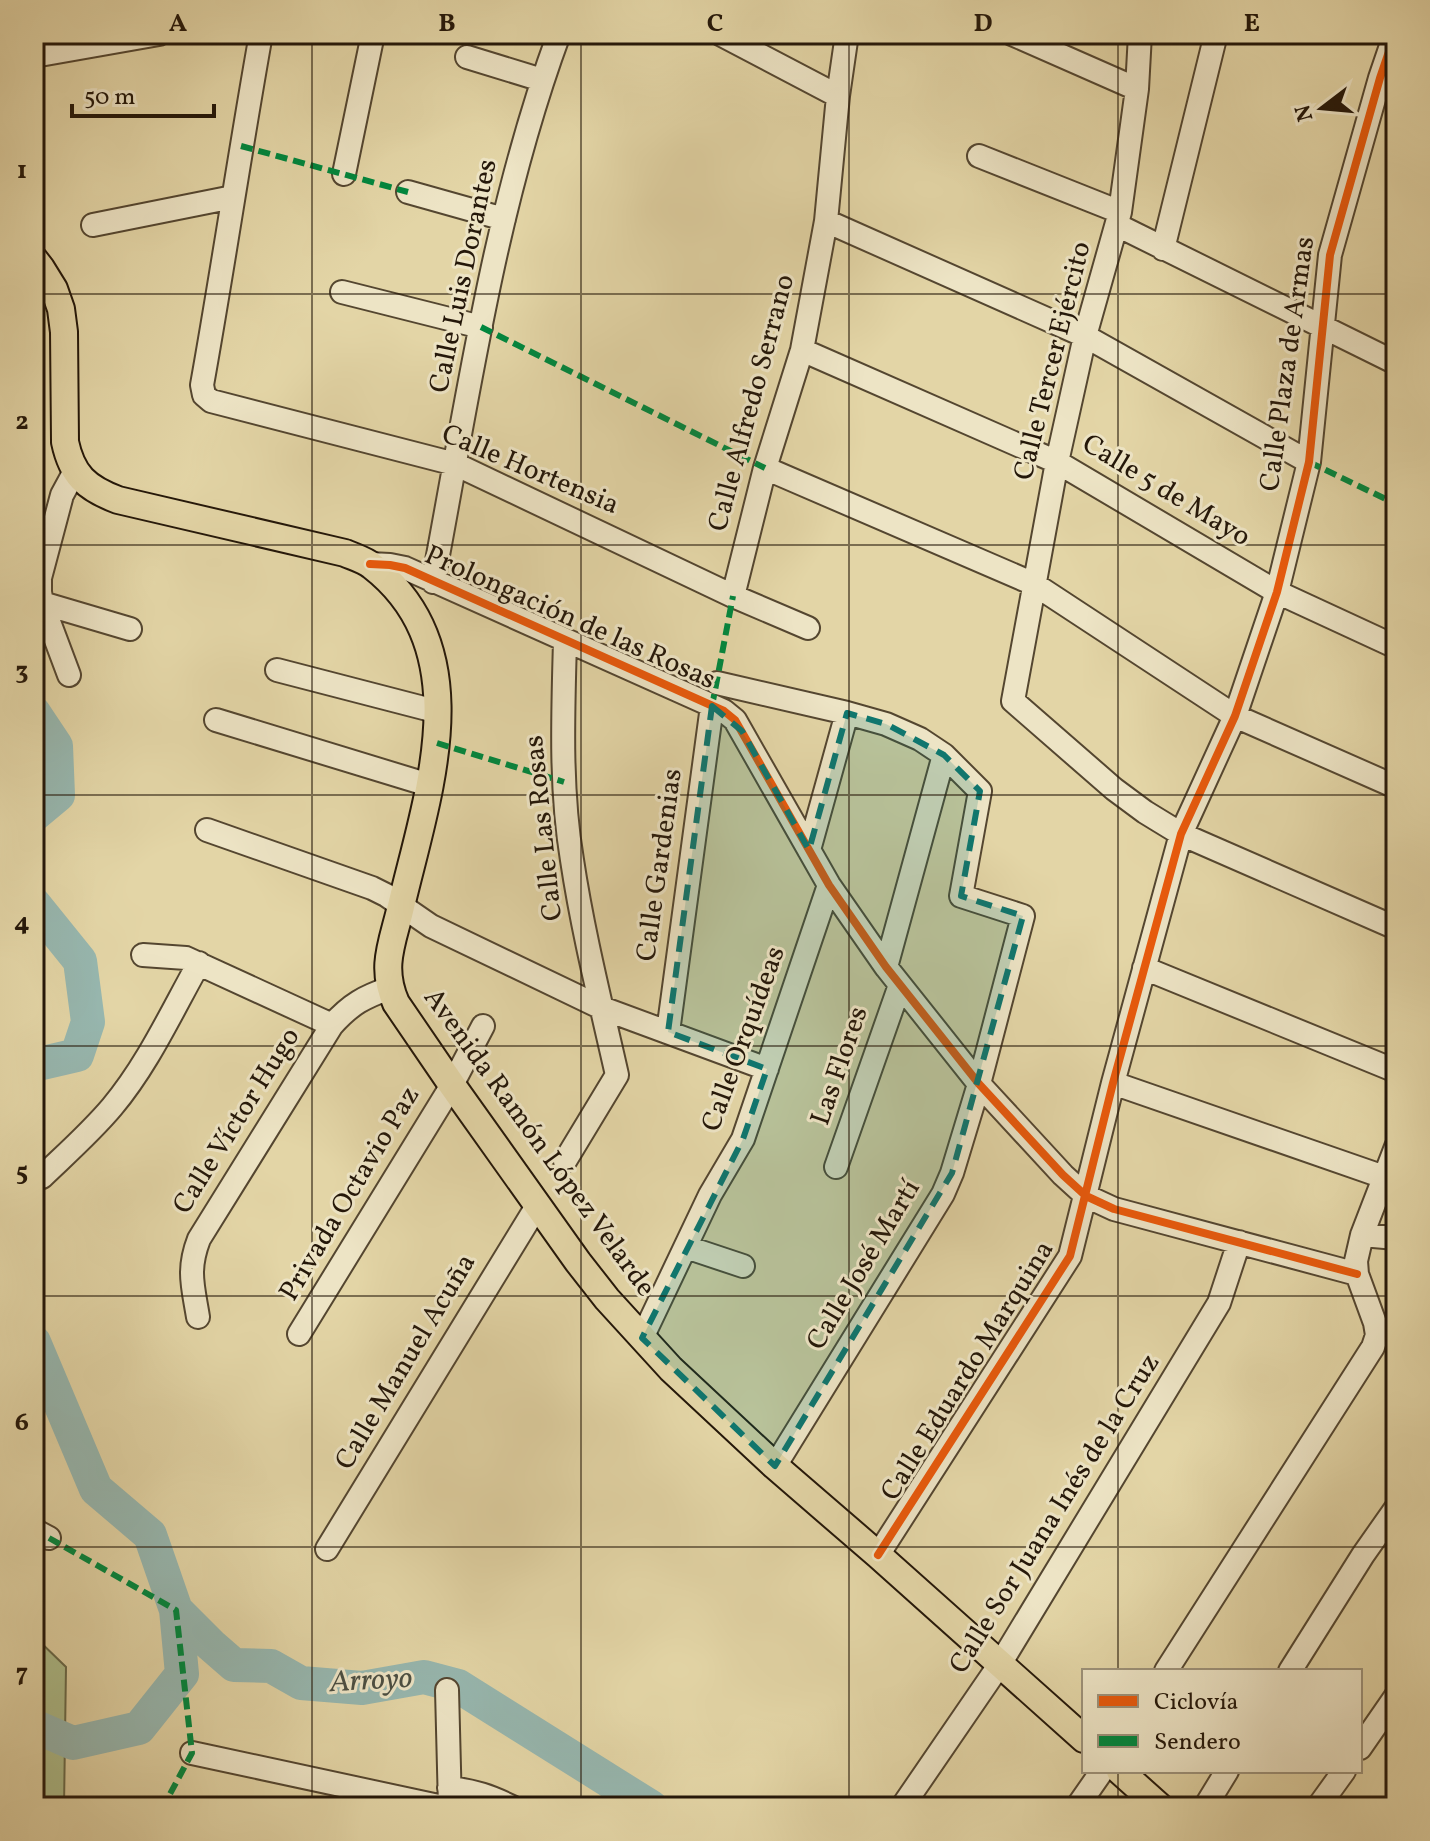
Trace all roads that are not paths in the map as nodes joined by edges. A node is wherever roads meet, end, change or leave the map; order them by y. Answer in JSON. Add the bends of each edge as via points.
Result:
{"nodes":[{"id":1,"x":159,"y":34,"type":"edge"},
{"id":2,"x":261,"y":34,"type":"edge"},
{"id":3,"x":373,"y":34,"type":"edge"},
{"id":4,"x":559,"y":34,"type":"edge"},
{"id":5,"x":720,"y":34,"type":"edge"},
{"id":6,"x":847,"y":34,"type":"edge"},
{"id":7,"x":1012,"y":34,"type":"edge"},
{"id":8,"x":1140,"y":34,"type":"edge"},
{"id":9,"x":1216,"y":34,"type":"edge"},
{"id":10,"x":1395,"y":34,"type":"edge"},
{"id":11,"x":34,"y":56,"type":"edge"},
{"id":12,"x":467,"y":57,"type":"dead end"},
{"id":13,"x":1388,"y":78,"type":"edge"},
{"id":14,"x":542,"y":80,"type":"junction"},
{"id":15,"x":1137,"y":89,"type":"junction"},
{"id":16,"x":838,"y":96,"type":"junction"},
{"id":17,"x":979,"y":156,"type":"dead end"},
{"id":18,"x":344,"y":174,"type":"dead end"},
{"id":19,"x":408,"y":192,"type":"dead end"},
{"id":20,"x":233,"y":197,"type":"junction"},
{"id":21,"x":1119,"y":218,"type":"junction"},
{"id":22,"x":504,"y":219,"type":"junction"},
{"id":23,"x":826,"y":221,"type":"junction"},
{"id":24,"x":93,"y":225,"type":"dead end"},
{"id":25,"x":1163,"y":249,"type":"junction"},
{"id":26,"x":34,"y":259,"type":"edge"},
{"id":27,"x":342,"y":292,"type":"dead end"},
{"id":28,"x":481,"y":327,"type":"junction"},
{"id":29,"x":1323,"y":327,"type":"junction"},
{"id":30,"x":1085,"y":336,"type":"junction"},
{"id":31,"x":802,"y":350,"type":"junction"},
{"id":32,"x":1396,"y":363,"type":"edge"},
{"id":33,"x":1057,"y":462,"type":"junction"},
{"id":34,"x":1309,"y":462,"type":"junction"},
{"id":35,"x":455,"y":464,"type":"junction"},
{"id":36,"x":765,"y":468,"type":"junction"},
{"id":37,"x":75,"y":471,"type":"junction"},
{"id":38,"x":370,"y":564,"type":"junction"},
{"id":39,"x":433,"y":582,"type":"junction"},
{"id":40,"x":1034,"y":584,"type":"junction"},
{"id":41,"x":1277,"y":592,"type":"junction"},
{"id":42,"x":733,"y":596,"type":"junction"},
{"id":43,"x":42,"y":603,"type":"junction"},
{"id":44,"x":808,"y":628,"type":"dead end"},
{"id":45,"x":130,"y":629,"type":"dead end"},
{"id":46,"x":565,"y":641,"type":"junction"},
{"id":47,"x":1396,"y":647,"type":"edge"},
{"id":48,"x":277,"y":670,"type":"dead end"},
{"id":49,"x":69,"y":675,"type":"dead end"},
{"id":50,"x":717,"y":683,"type":"dead end"},
{"id":51,"x":712,"y":706,"type":"junction"},
{"id":52,"x":439,"y":712,"type":"junction"},
{"id":53,"x":847,"y":713,"type":"junction"},
{"id":54,"x":1235,"y":716,"type":"junction"},
{"id":55,"x":216,"y":720,"type":"dead end"},
{"id":56,"x":944,"y":755,"type":"junction"},
{"id":57,"x":429,"y":785,"type":"junction"},
{"id":58,"x":1396,"y":787,"type":"edge"},
{"id":59,"x":207,"y":830,"type":"dead end"},
{"id":60,"x":1181,"y":834,"type":"junction"},
{"id":61,"x":809,"y":850,"type":"junction"},
{"id":62,"x":829,"y":885,"type":"junction"},
{"id":63,"x":401,"y":907,"type":"junction"},
{"id":64,"x":1396,"y":928,"type":"edge"},
{"id":65,"x":143,"y":955,"type":"dead end"},
{"id":66,"x":199,"y":963,"type":"junction"},
{"id":67,"x":886,"y":967,"type":"junction"},
{"id":68,"x":1144,"y":968,"type":"junction"},
{"id":69,"x":900,"y":985,"type":"junction"},
{"id":70,"x":390,"y":988,"type":"junction"},
{"id":71,"x":602,"y":1008,"type":"junction"},
{"id":72,"x":332,"y":1025,"type":"junction"},
{"id":73,"x":483,"y":1026,"type":"dead end"},
{"id":74,"x":668,"y":1032,"type":"junction"},
{"id":75,"x":767,"y":1069,"type":"junction"},
{"id":76,"x":1396,"y":1071,"type":"edge"},
{"id":77,"x":1113,"y":1083,"type":"junction"},
{"id":78,"x":979,"y":1084,"type":"junction"},
{"id":79,"x":452,"y":1085,"type":"junction"},
{"id":80,"x":1396,"y":1147,"type":"edge"},
{"id":81,"x":565,"y":1161,"type":"dead end"},
{"id":82,"x":836,"y":1167,"type":"dead end"},
{"id":83,"x":42,"y":1177,"type":"dead end"},
{"id":84,"x":1384,"y":1177,"type":"junction"},
{"id":85,"x":1086,"y":1196,"type":"junction"},
{"id":86,"x":537,"y":1206,"type":"junction"},
{"id":87,"x":1362,"y":1235,"type":"junction"},
{"id":88,"x":1396,"y":1238,"type":"edge"},
{"id":89,"x":1239,"y":1242,"type":"junction"},
{"id":90,"x":686,"y":1247,"type":"junction"},
{"id":91,"x":743,"y":1266,"type":"dead end"},
{"id":92,"x":1357,"y":1274,"type":"junction"},
{"id":93,"x":198,"y":1317,"type":"dead end"},
{"id":94,"x":299,"y":1334,"type":"dead end"},
{"id":95,"x":642,"y":1338,"type":"junction"},
{"id":96,"x":775,"y":1466,"type":"junction"},
{"id":97,"x":1396,"y":1508,"type":"edge"},
{"id":98,"x":327,"y":1549,"type":"dead end"},
{"id":99,"x":878,"y":1555,"type":"junction"},
{"id":100,"x":1000,"y":1664,"type":"junction"},
{"id":101,"x":1167,"y":1669,"type":"edge"},
{"id":102,"x":1291,"y":1669,"type":"edge"},
{"id":103,"x":447,"y":1690,"type":"dead end"},
{"id":104,"x":1396,"y":1696,"type":"edge"},
{"id":105,"x":1082,"y":1737,"type":"edge"},
{"id":106,"x":1362,"y":1745,"type":"edge"},
{"id":107,"x":192,"y":1753,"type":"dead end"},
{"id":108,"x":1101,"y":1773,"type":"edge"},
{"id":109,"x":1122,"y":1773,"type":"edge"},
{"id":110,"x":1226,"y":1773,"type":"edge"},
{"id":111,"x":1343,"y":1773,"type":"edge"},
{"id":112,"x":447,"y":1801,"type":"edge"},
{"id":113,"x":512,"y":1807,"type":"edge"},
{"id":114,"x":902,"y":1807,"type":"edge"},
{"id":115,"x":1077,"y":1807,"type":"edge"},
{"id":116,"x":1160,"y":1807,"type":"edge"},
{"id":117,"x":1205,"y":1807,"type":"edge"},
{"id":118,"x":1318,"y":1807,"type":"edge"}],
"edges":[{"from":1,"to":11,"type":"street"},
{"from":2,"to":20,"type":"street"},
{"from":3,"to":18,"type":"street"},
{"from":4,"to":14,"type":"street","name":"Calle Luis Dorantes"},
{"from":5,"to":16,"type":"street"},
{"from":6,"to":16,"type":"street","name":"Calle Alfredo Serrano"},
{"from":7,"to":15,"type":"street"},
{"from":8,"to":15,"type":"street","name":"Calle Tercer Ejército"},
{"from":9,"to":25,"type":"street"},
{"from":10,"to":13,"type":"street","name":"Calle Plaza de Armas"},
{"from":12,"to":14,"type":"street"},
{"from":13,"to":29,"type":"street","name":"Calle Plaza de Armas","via":[[1330,255]]},
{"from":14,"to":22,"type":"street","name":"Calle Luis Dorantes"},
{"from":15,"to":21,"type":"street","name":"Calle Tercer Ejército"},
{"from":16,"to":23,"type":"street","name":"Calle Alfredo Serrano"},
{"from":17,"to":21,"type":"street"},
{"from":19,"to":22,"type":"street"},
{"from":20,"to":24,"type":"street"},
{"from":20,"to":35,"type":"street","name":"Calle Hortensia","via":[[204,395]]},
{"from":21,"to":25,"type":"street"},
{"from":21,"to":30,"type":"street","name":"Calle Tercer Ejército"},
{"from":22,"to":28,"type":"street","name":"Calle Luis Dorantes"},
{"from":23,"to":30,"type":"street"},
{"from":23,"to":31,"type":"street","name":"Calle Alfredo Serrano"},
{"from":25,"to":29,"type":"street"},
{"from":26,"to":37,"type":"main road","via":[[61,309],[65,442]]},
{"from":27,"to":28,"type":"street"},
{"from":28,"to":35,"type":"street","name":"Calle Luis Dorantes"},
{"from":29,"to":32,"type":"street"},
{"from":29,"to":34,"type":"street","name":"Calle Plaza de Armas"},
{"from":30,"to":33,"type":"street","name":"Calle Tercer Ejército"},
{"from":30,"to":34,"type":"street"},
{"from":31,"to":33,"type":"street","name":"Calle 5 de Mayo"},
{"from":31,"to":36,"type":"street","name":"Calle Alfredo Serrano"},
{"from":33,"to":40,"type":"street","name":"Calle Tercer Ejército"},
{"from":33,"to":41,"type":"street","name":"Calle 5 de Mayo"},
{"from":34,"to":41,"type":"street","name":"Calle Plaza de Armas"},
{"from":35,"to":39,"type":"street","name":"Calle Luis Dorantes"},
{"from":35,"to":42,"type":"street","name":"Calle Hortensia"},
{"from":36,"to":40,"type":"street"},
{"from":36,"to":42,"type":"street","name":"Calle Alfredo Serrano"},
{"from":37,"to":38,"type":"main road","name":"Avenida Ramón López Velarde","via":[[101,494],[118,500],[345,553]]},
{"from":37,"to":43,"type":"street","via":[[62,495],[40,578]]},
{"from":38,"to":39,"type":"street","name":"Prolongación de las Rosas","via":[[405,568]]},
{"from":38,"to":52,"type":"main road","name":"Avenida Ramón López Velarde","via":[[407,603],[424,634],[437,679]]},
{"from":39,"to":46,"type":"street","name":"Prolongación de las Rosas"},
{"from":40,"to":54,"type":"street"},
{"from":40,"to":60,"type":"street","name":"Calle Tercer Ejército","via":[[1013,701],[1114,789]]},
{"from":41,"to":47,"type":"street","name":"Calle 5 de Mayo"},
{"from":41,"to":54,"type":"street","name":"Calle Plaza de Armas"},
{"from":42,"to":44,"type":"street","name":"Calle Hortensia"},
{"from":43,"to":45,"type":"street"},
{"from":43,"to":49,"type":"street"},
{"from":46,"to":51,"type":"street","name":"Prolongación de las Rosas"},
{"from":46,"to":71,"type":"street","name":"Calle Las Rosas","via":[[564,782],[571,858]]},
{"from":48,"to":52,"type":"street"},
{"from":50,"to":53,"type":"street"},
{"from":51,"to":61,"type":"street","name":"Prolongación de las Rosas","via":[[735,720]]},
{"from":51,"to":74,"type":"street","name":"Calle Gardenias"},
{"from":52,"to":57,"type":"main road","name":"Avenida Ramón López Velarde"},
{"from":53,"to":56,"type":"street","via":[[886,724]]},
{"from":53,"to":61,"type":"street"},
{"from":54,"to":58,"type":"street"},
{"from":54,"to":60,"type":"street","name":"Calle Plaza de Armas"},
{"from":55,"to":57,"type":"street"},
{"from":56,"to":67,"type":"street"},
{"from":56,"to":78,"type":"street","name":"Calle José Martí","via":[[980,791],[961,896],[1023,916]]},
{"from":57,"to":63,"type":"main road","name":"Avenida Ramón López Velarde"},
{"from":59,"to":63,"type":"street","via":[[372,888]]},
{"from":60,"to":64,"type":"street"},
{"from":60,"to":68,"type":"street","name":"Calle Eduardo Marquina"},
{"from":61,"to":62,"type":"street","name":"Prolongación de las Rosas"},
{"from":62,"to":67,"type":"street","name":"Prolongación de las Rosas"},
{"from":62,"to":75,"type":"street","name":"Calle Orquídeas"},
{"from":63,"to":70,"type":"main road","name":"Avenida Ramón López Velarde","via":[[387,967]]},
{"from":63,"to":71,"type":"street"},
{"from":65,"to":66,"type":"street"},
{"from":66,"to":72,"type":"street"},
{"from":66,"to":83,"type":"street","via":[[114,1104]]},
{"from":67,"to":69,"type":"street","name":"Prolongación de las Rosas"},
{"from":68,"to":76,"type":"street"},
{"from":68,"to":77,"type":"street","name":"Calle Eduardo Marquina"},
{"from":69,"to":78,"type":"street","name":"Prolongación de las Rosas"},
{"from":69,"to":82,"type":"street","name":"Las Flores"},
{"from":70,"to":72,"type":"street","name":"Calle Víctor Hugo","via":[[357,1001]]},
{"from":70,"to":79,"type":"main road","name":"Avenida Ramón López Velarde"},
{"from":71,"to":74,"type":"street"},
{"from":71,"to":81,"type":"street","via":[[617,1075]]},
{"from":72,"to":93,"type":"street","name":"Calle Víctor Hugo","via":[[199,1239],[191,1275]]},
{"from":73,"to":79,"type":"street","name":"Privada Octavio Paz"},
{"from":74,"to":75,"type":"street"},
{"from":75,"to":90,"type":"street","name":"Calle Orquídeas","via":[[743,1139]]},
{"from":77,"to":84,"type":"street"},
{"from":77,"to":85,"type":"street","name":"Calle Eduardo Marquina"},
{"from":78,"to":85,"type":"street","name":"Prolongación de las Rosas"},
{"from":78,"to":96,"type":"street","name":"Calle José Martí","via":[[943,1194]]},
{"from":79,"to":86,"type":"main road","name":"Avenida Ramón López Velarde"},
{"from":79,"to":94,"type":"street","name":"Privada Octavio Paz"},
{"from":80,"to":84,"type":"street"},
{"from":84,"to":87,"type":"street"},
{"from":85,"to":89,"type":"street","name":"Prolongación de las Rosas","via":[[1114,1209]]},
{"from":85,"to":99,"type":"street","name":"Calle Eduardo Marquina","via":[[1070,1256]]},
{"from":86,"to":95,"type":"main road","name":"Avenida Ramón López Velarde"},
{"from":86,"to":98,"type":"street","name":"Calle Manuel Acuña"},
{"from":87,"to":88,"type":"street"},
{"from":87,"to":92,"type":"street"},
{"from":89,"to":92,"type":"street","name":"Prolongación de las Rosas"},
{"from":89,"to":100,"type":"street","name":"Calle Sor Juana Inés de la Cruz","via":[[1219,1303]]},
{"from":90,"to":91,"type":"street"},
{"from":90,"to":95,"type":"street","name":"Calle Orquídeas"},
{"from":92,"to":101,"type":"street","via":[[1375,1323],[1373,1347]]},
{"from":95,"to":96,"type":"main road","name":"Avenida Ramón López Velarde"},
{"from":96,"to":99,"type":"main road","name":"Avenida Ramón López Velarde"},
{"from":97,"to":102,"type":"street"},
{"from":99,"to":100,"type":"main road","name":"Avenida Ramón López Velarde"},
{"from":100,"to":105,"type":"main road","name":"Avenida Ramón López Velarde"},
{"from":100,"to":114,"type":"street","name":"Calle Sor Juana Inés de la Cruz"},
{"from":103,"to":112,"type":"street"},
{"from":104,"to":106,"type":"street"},
{"from":107,"to":112,"type":"street"},
{"from":108,"to":115,"type":"street"},
{"from":109,"to":116,"type":"main road"},
{"from":110,"to":117,"type":"street"},
{"from":111,"to":118,"type":"street"},
{"from":112,"to":113,"type":"street","via":[[473,1791]]}]}
